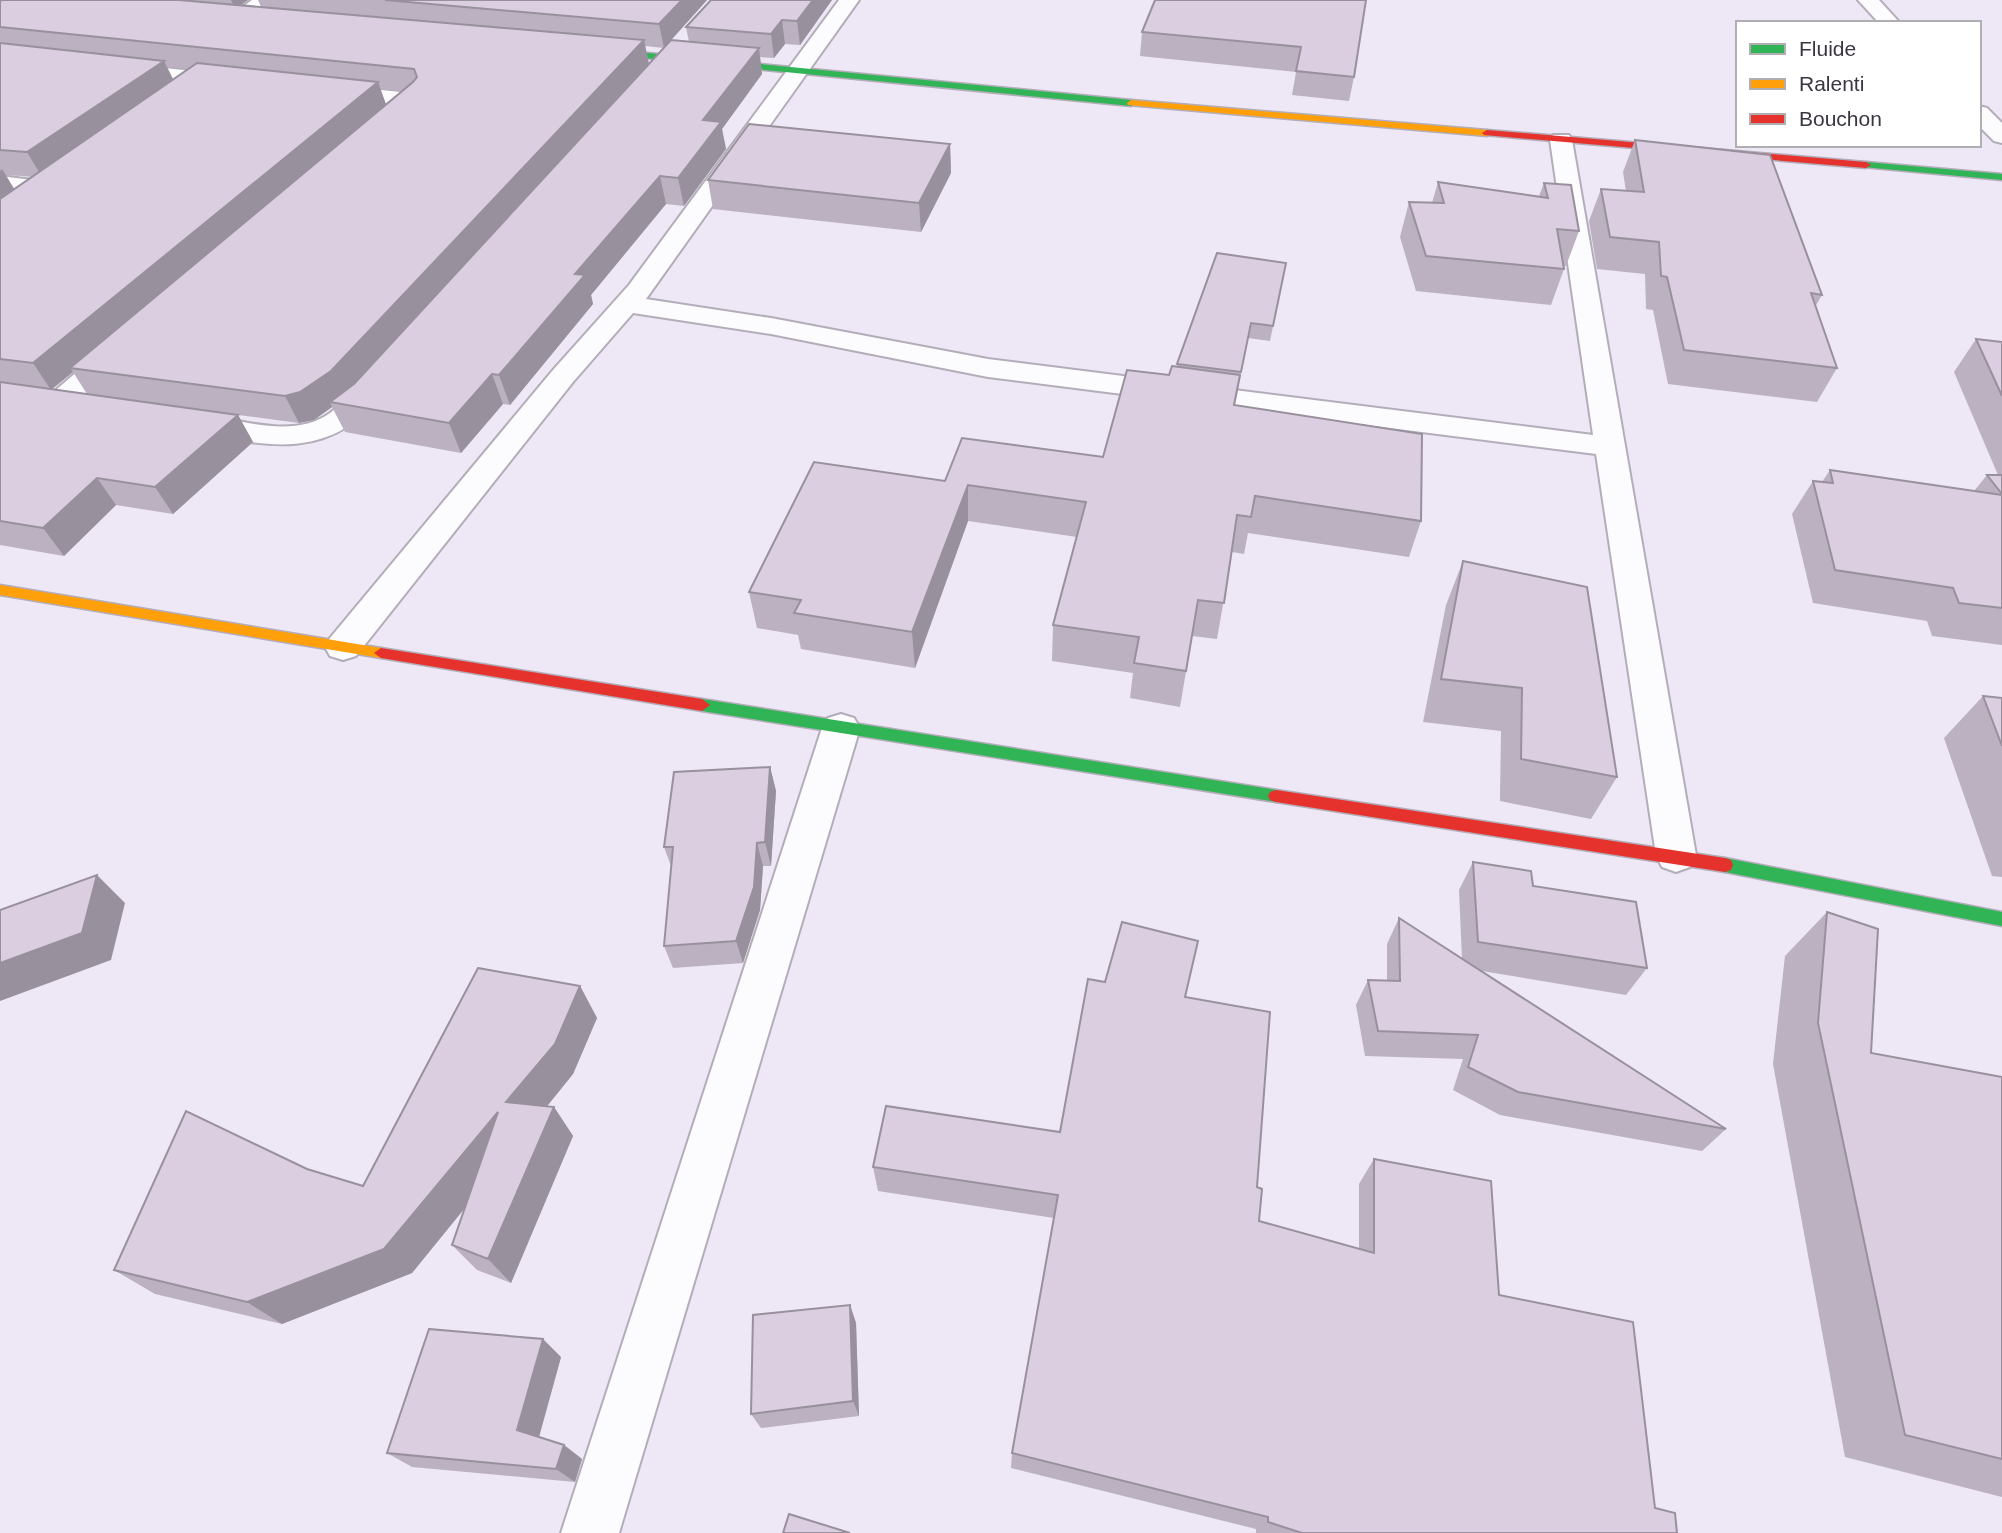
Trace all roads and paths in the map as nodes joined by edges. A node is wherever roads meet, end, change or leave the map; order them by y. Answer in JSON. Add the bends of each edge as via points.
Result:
{"nodes":[{"id":1,"x":265,"y":0,"type":"edge"},
{"id":2,"x":849,"y":0,"type":"edge"},
{"id":3,"x":1868,"y":0,"type":"edge"},
{"id":4,"x":229,"y":19,"type":"joint"},
{"id":5,"x":1888,"y":21,"type":"edge"},
{"id":6,"x":262,"y":22,"type":"edge"},
{"id":7,"x":688,"y":38,"type":"edge"},
{"id":8,"x":576,"y":49,"type":"edge"},
{"id":9,"x":671,"y":57,"type":"junction"},
{"id":10,"x":95,"y":66,"type":"edge"},
{"id":11,"x":799,"y":69,"type":"junction"},
{"id":12,"x":204,"y":78,"type":"junction"},
{"id":13,"x":652,"y":78,"type":"edge"},
{"id":14,"x":245,"y":82,"type":"edge"},
{"id":15,"x":315,"y":89,"type":"edge"},
{"id":16,"x":170,"y":102,"type":"edge"},
{"id":17,"x":1981,"y":115,"type":"edge"},
{"id":18,"x":391,"y":118,"type":"edge"},
{"id":19,"x":2002,"y":136,"type":"edge"},
{"id":20,"x":1561,"y":139,"type":"junction"},
{"id":21,"x":70,"y":173,"type":"edge"},
{"id":22,"x":2002,"y":177,"type":"edge"},
{"id":23,"x":0,"y":183,"type":"edge"},
{"id":24,"x":48,"y":188,"type":"junction"},
{"id":25,"x":19,"y":209,"type":"edge"},
{"id":26,"x":627,"y":304,"type":"junction"},
{"id":27,"x":142,"y":331,"type":"edge"},
{"id":28,"x":393,"y":365,"type":"edge"},
{"id":29,"x":98,"y":408,"type":"edge"},
{"id":30,"x":164,"y":417,"type":"edge"},
{"id":31,"x":1611,"y":446,"type":"junction"},
{"id":32,"x":0,"y":590,"type":"edge"},
{"id":33,"x":343,"y":647,"type":"junction"},
{"id":34,"x":841,"y":728,"type":"junction"},
{"id":35,"x":1676,"y":855,"type":"junction"},
{"id":36,"x":2002,"y":919,"type":"edge"},
{"id":37,"x":590,"y":1533,"type":"edge"}],
"edges":[{"from":1,"to":4,"type":"street"},
{"from":2,"to":11,"type":"street"},
{"from":3,"to":5,"type":"street"},
{"from":4,"to":6,"type":"street"},
{"from":7,"to":9,"type":"street"},
{"from":8,"to":9,"type":"street"},
{"from":9,"to":11,"type":"street"},
{"from":9,"to":13,"type":"street"},
{"from":10,"to":12,"type":"street"},
{"from":11,"to":20,"type":"street","via":[[1071,98]]},
{"from":11,"to":26,"type":"street"},
{"from":12,"to":14,"type":"street"},
{"from":12,"to":16,"type":"street"},
{"from":15,"to":18,"type":"street","via":[[412,100]]},
{"from":17,"to":19,"type":"street"},
{"from":20,"to":22,"type":"street"},
{"from":20,"to":31,"type":"street"},
{"from":21,"to":24,"type":"street"},
{"from":23,"to":24,"type":"street"},
{"from":24,"to":25,"type":"street"},
{"from":26,"to":31,"type":"street","via":[[988,368]]},
{"from":26,"to":33,"type":"street"},
{"from":27,"to":29,"type":"street","via":[[47,400]]},
{"from":28,"to":30,"type":"street","via":[[356,406],[326,428],[295,436]]},
{"from":31,"to":35,"type":"street"},
{"from":32,"to":33,"type":"street"},
{"from":33,"to":34,"type":"street"},
{"from":34,"to":35,"type":"street"},
{"from":34,"to":37,"type":"street"},
{"from":35,"to":36,"type":"street"}]}
